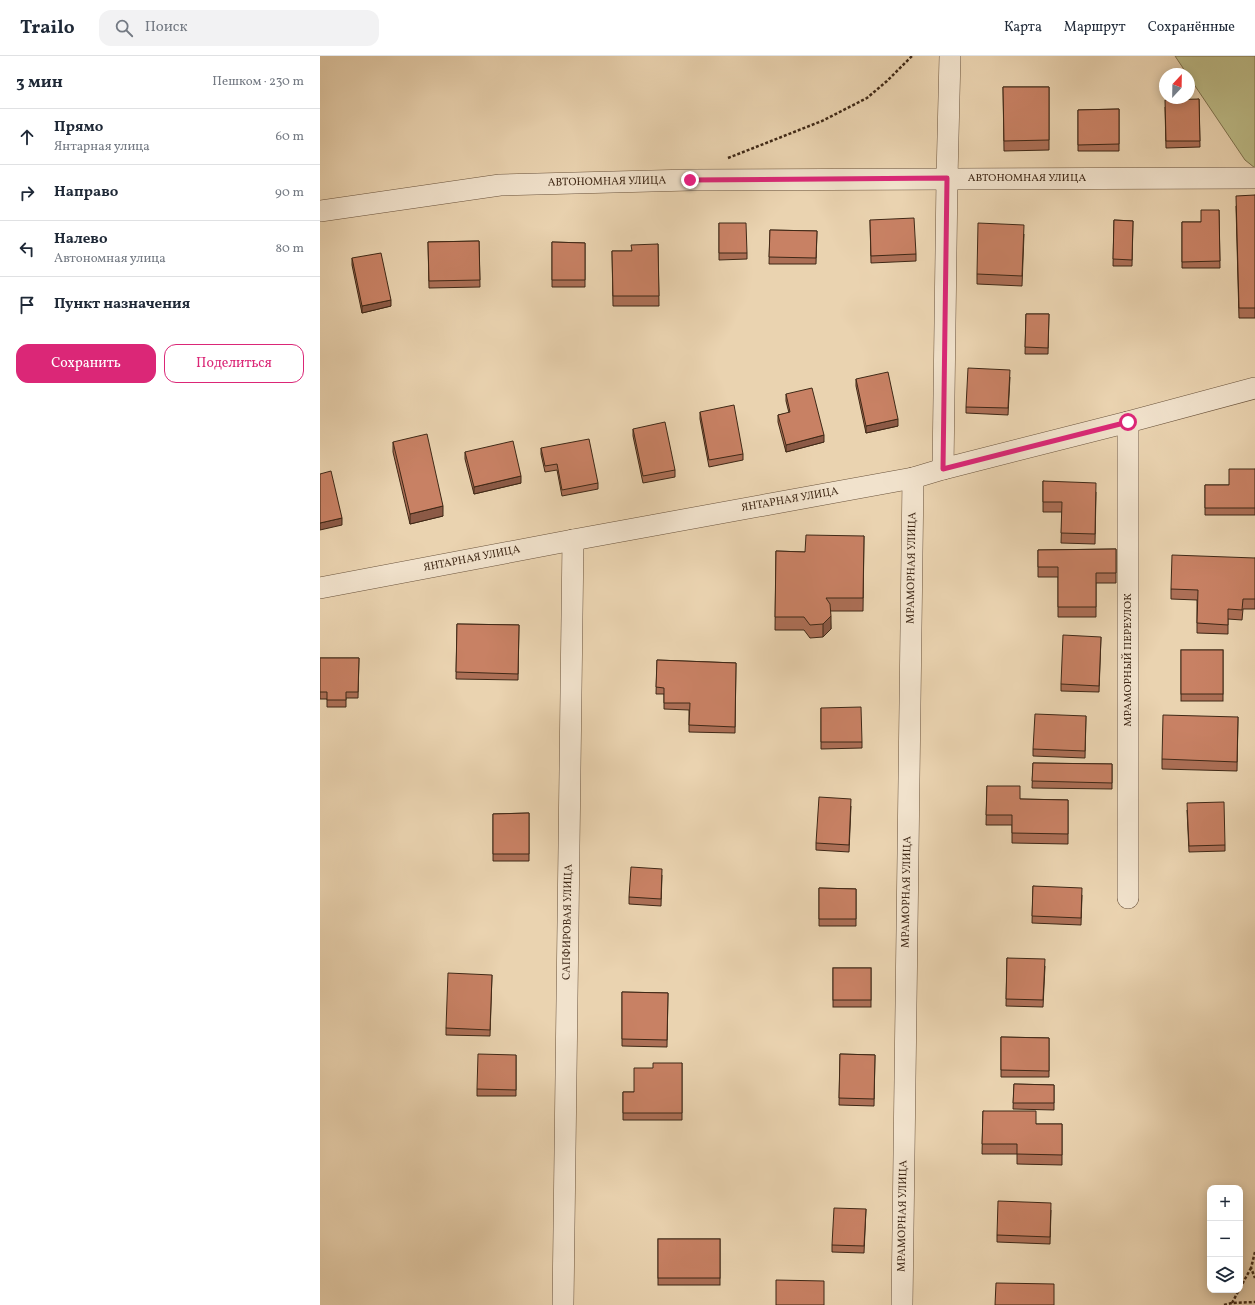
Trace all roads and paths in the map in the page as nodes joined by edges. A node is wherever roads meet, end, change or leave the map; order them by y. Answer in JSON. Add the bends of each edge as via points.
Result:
{"nodes":[{"id":1,"x":912,"y":56,"type":"edge"},
{"id":2,"x":950,"y":56,"type":"edge"},
{"id":3,"x":727,"y":158,"type":"dead end"},
{"id":4,"x":947,"y":178,"type":"junction"},
{"id":5,"x":1255,"y":178,"type":"edge"},
{"id":6,"x":320,"y":211,"type":"edge"},
{"id":7,"x":1255,"y":388,"type":"edge"},
{"id":8,"x":1128,"y":422,"type":"junction"},
{"id":9,"x":943,"y":469,"type":"junction"},
{"id":10,"x":913,"y":478,"type":"junction"},
{"id":11,"x":573,"y":540,"type":"junction"},
{"id":12,"x":320,"y":588,"type":"edge"},
{"id":13,"x":1128,"y":898,"type":"dead end"},
{"id":14,"x":1255,"y":1252,"type":"edge"},
{"id":15,"x":1251,"y":1268,"type":"junction"},
{"id":16,"x":1255,"y":1278,"type":"edge"},
{"id":17,"x":1243,"y":1282,"type":"edge"},
{"id":18,"x":1237,"y":1293,"type":"edge"},
{"id":19,"x":1255,"y":1302,"type":"edge"},
{"id":20,"x":1232,"y":1303,"type":"junction"},
{"id":21,"x":563,"y":1305,"type":"edge"},
{"id":22,"x":902,"y":1305,"type":"edge"},
{"id":23,"x":1224,"y":1305,"type":"edge"}],
"edges":[{"from":1,"to":3,"type":"path","via":[[867,98],[822,121]]},
{"from":2,"to":4,"type":"street"},
{"from":4,"to":5,"type":"street","name":"АВТОНОМНАЯ УЛИЦА"},
{"from":4,"to":6,"type":"street","name":"АВТОНОМНАЯ УЛИЦА","via":[[690,180],[500,185]]},
{"from":4,"to":9,"type":"street"},
{"from":7,"to":8,"type":"street","name":"ЯНТАРНАЯ УЛИЦА"},
{"from":8,"to":9,"type":"street","name":"ЯНТАРНАЯ УЛИЦА"},
{"from":8,"to":13,"type":"street","name":"МРАМОРНЫЙ ПЕРЕУЛОК"},
{"from":9,"to":10,"type":"street","name":"ЯНТАРНАЯ УЛИЦА"},
{"from":10,"to":11,"type":"street","name":"ЯНТАРНАЯ УЛИЦА"},
{"from":10,"to":22,"type":"street","name":"МРАМОРНАЯ УЛИЦА"},
{"from":11,"to":12,"type":"street","name":"ЯНТАРНАЯ УЛИЦА"},
{"from":11,"to":21,"type":"street","name":"САПФИРОВАЯ УЛИЦА"},
{"from":14,"to":15,"type":"path"},
{"from":15,"to":16,"type":"path"},
{"from":15,"to":17,"type":"path"},
{"from":18,"to":20,"type":"path"},
{"from":19,"to":20,"type":"path"},
{"from":20,"to":23,"type":"path"}]}
